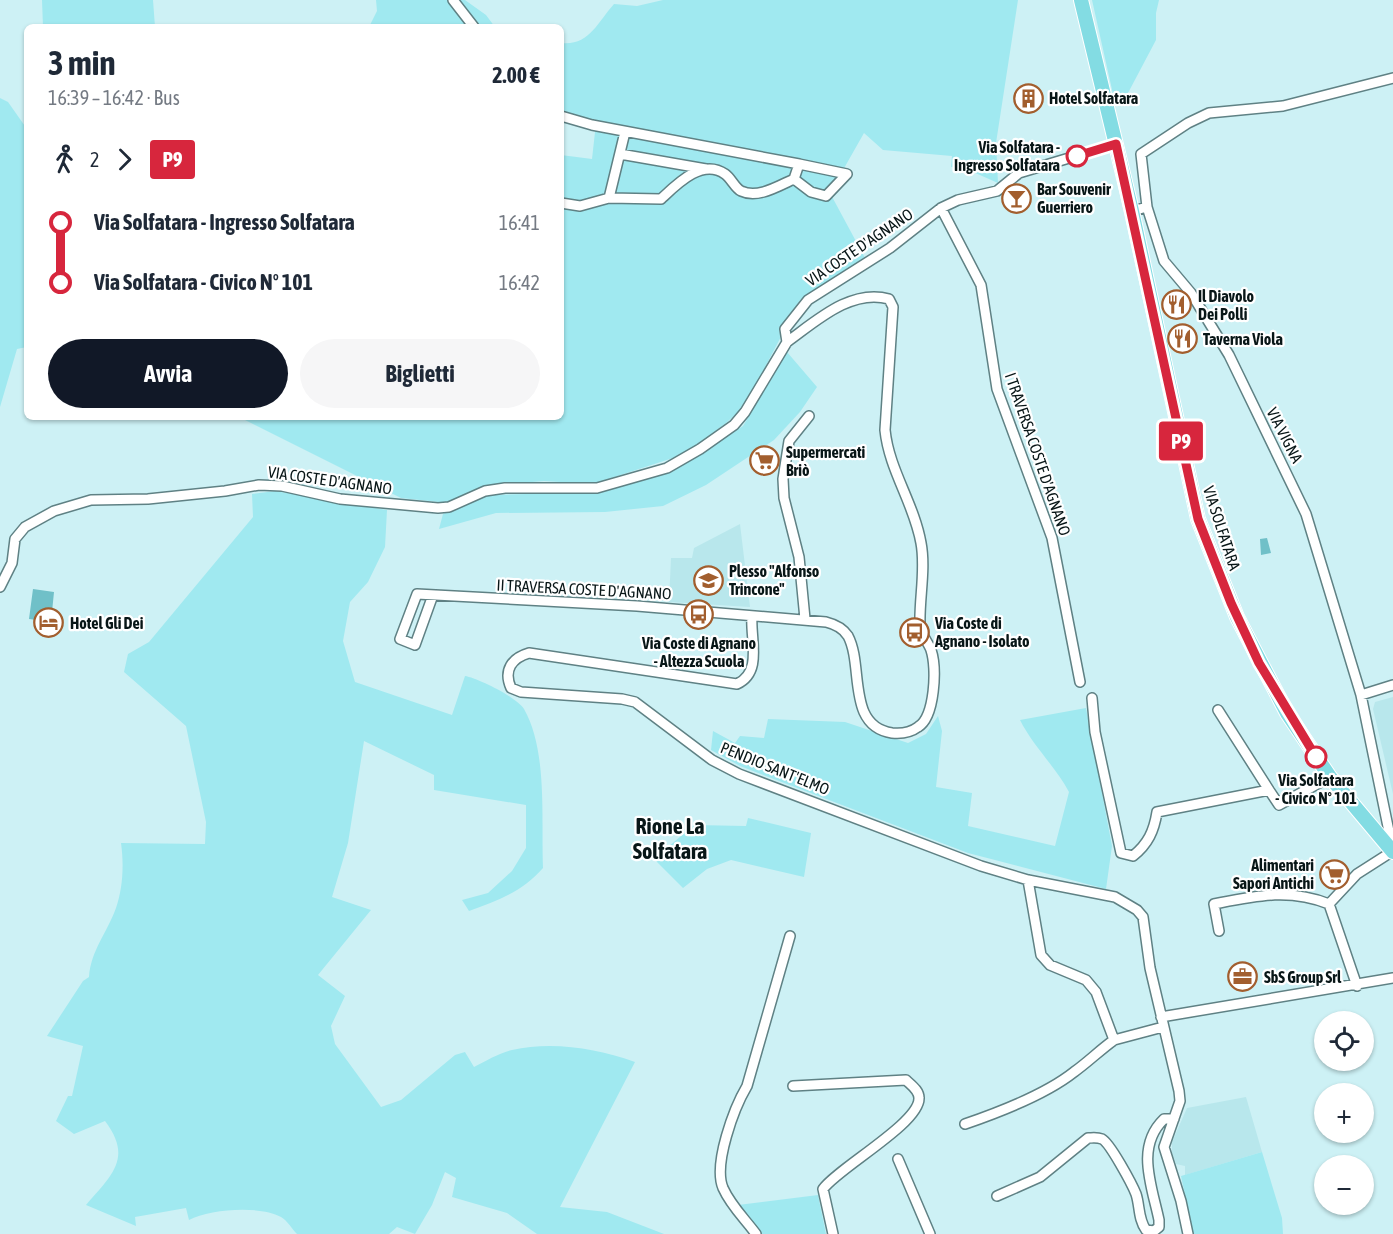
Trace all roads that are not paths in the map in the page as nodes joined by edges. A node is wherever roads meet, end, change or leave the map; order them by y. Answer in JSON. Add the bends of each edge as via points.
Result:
{"nodes":[{"id":1,"x":453,"y":0,"type":"edge"},
{"id":2,"x":1082,"y":0,"type":"edge"},
{"id":3,"x":472,"y":24,"type":"edge"},
{"id":4,"x":1393,"y":78,"type":"edge"},
{"id":5,"x":564,"y":117,"type":"edge"},
{"id":6,"x":625,"y":132,"type":"junction"},
{"id":7,"x":1116,"y":144,"type":"junction"},
{"id":8,"x":620,"y":154,"type":"junction"},
{"id":9,"x":799,"y":164,"type":"junction"},
{"id":10,"x":708,"y":170,"type":"junction"},
{"id":11,"x":794,"y":179,"type":"junction"},
{"id":12,"x":609,"y":198,"type":"junction"},
{"id":13,"x":564,"y":203,"type":"edge"},
{"id":14,"x":1147,"y":207,"type":"junction"},
{"id":15,"x":941,"y":208,"type":"junction"},
{"id":16,"x":1132,"y":211,"type":"junction"},
{"id":17,"x":787,"y":342,"type":"junction"},
{"id":18,"x":809,"y":416,"type":"dead end"},
{"id":19,"x":0,"y":587,"type":"edge"},
{"id":20,"x":433,"y":595,"type":"junction"},
{"id":21,"x":752,"y":616,"type":"junction"},
{"id":22,"x":805,"y":619,"type":"junction"},
{"id":23,"x":1080,"y":682,"type":"dead end"},
{"id":24,"x":1393,"y":686,"type":"edge"},
{"id":25,"x":1361,"y":695,"type":"junction"},
{"id":26,"x":1092,"y":699,"type":"dead end"},
{"id":27,"x":1218,"y":710,"type":"dead end"},
{"id":28,"x":1330,"y":777,"type":"junction"},
{"id":29,"x":1269,"y":790,"type":"junction"},
{"id":30,"x":1393,"y":851,"type":"edge"},
{"id":31,"x":1028,"y":880,"type":"junction"},
{"id":32,"x":1329,"y":904,"type":"junction"},
{"id":33,"x":1219,"y":931,"type":"dead end"},
{"id":34,"x":790,"y":936,"type":"dead end"},
{"id":35,"x":1393,"y":978,"type":"edge"},
{"id":36,"x":1357,"y":986,"type":"junction"},
{"id":37,"x":1162,"y":1022,"type":"junction"},
{"id":38,"x":1114,"y":1040,"type":"junction"},
{"id":39,"x":793,"y":1086,"type":"dead end"},
{"id":40,"x":1174,"y":1119,"type":"junction"},
{"id":41,"x":964,"y":1124,"type":"dead end"},
{"id":42,"x":898,"y":1159,"type":"dead end"},
{"id":43,"x":997,"y":1196,"type":"dead end"},
{"id":44,"x":756,"y":1234,"type":"edge"},
{"id":45,"x":833,"y":1234,"type":"edge"},
{"id":46,"x":930,"y":1234,"type":"edge"},
{"id":47,"x":1188,"y":1234,"type":"edge"}],
"edges":[{"from":1,"to":3,"type":"street"},
{"from":2,"to":7,"type":"main road","name":"VIA SOLFATARA"},
{"from":4,"to":14,"type":"street","name":"VIA VIGNA","via":[[1283,106],[1209,114],[1188,123],[1141,154]]},
{"from":5,"to":6,"type":"street"},
{"from":6,"to":8,"type":"street"},
{"from":6,"to":9,"type":"street"},
{"from":7,"to":15,"type":"street","via":[[1019,174],[997,191]]},
{"from":7,"to":16,"type":"main road","name":"VIA SOLFATARA"},
{"from":8,"to":10,"type":"street"},
{"from":8,"to":12,"type":"street"},
{"from":9,"to":11,"type":"street"},
{"from":9,"to":11,"type":"street","via":[[847,174],[826,196],[812,192]]},
{"from":10,"to":11,"type":"street","via":[[724,173],[741,191],[763,193]]},
{"from":10,"to":12,"type":"street","via":[[686,176],[661,199]]},
{"from":12,"to":13,"type":"street","via":[[580,206]]},
{"from":14,"to":16,"type":"street"},
{"from":14,"to":25,"type":"street","name":"VIA VIGNA","via":[[1164,261],[1191,293],[1229,356],[1296,489]]},
{"from":15,"to":17,"type":"street","name":"VIA COSTE D'AGNANO","via":[[890,248],[808,300],[785,329]]},
{"from":15,"to":23,"type":"street","name":"I TRAVERSA COSTE D'AGNANO","via":[[981,285],[997,389],[1052,538]]},
{"from":16,"to":28,"type":"main road","name":"VIA SOLFATARA","via":[[1198,519],[1259,663]]},
{"from":17,"to":19,"type":"street","name":"VIA COSTE D'AGNANO","via":[[734,425],[667,468],[597,488],[485,491],[438,508],[340,499],[260,485],[148,499],[91,500],[54,511],[25,527],[15,539],[12,563]]},
{"from":17,"to":22,"type":"street","name":"II TRAVERSA COSTE D'AGNANO","via":[[849,302],[882,297],[889,298],[893,307],[886,438],[921,545],[920,628],[932,656],[932,701],[927,721],[900,734],[885,732],[873,724],[859,698],[853,648],[847,634],[836,625]]},
{"from":18,"to":22,"type":"street","via":[[789,441],[783,479],[799,557]]},
{"from":20,"to":20,"type":"street","via":[[417,594],[400,639],[415,645]]},
{"from":20,"to":21,"type":"street","name":"II TRAVERSA COSTE D'AGNANO"},
{"from":21,"to":22,"type":"street","name":"II TRAVERSA COSTE D'AGNANO"},
{"from":21,"to":31,"type":"street","name":"PENDIO SANT'ELMO","via":[[753,665],[748,676],[737,684],[529,653],[510,663],[508,680],[511,688],[521,692],[635,702],[712,760],[739,774],[981,866]]},
{"from":24,"to":25,"type":"street"},
{"from":25,"to":30,"type":"street","name":"VIA VIGNA"},
{"from":26,"to":29,"type":"street","via":[[1095,732],[1121,853],[1133,856],[1145,847],[1155,828],[1157,813]]},
{"from":27,"to":29,"type":"street"},
{"from":28,"to":29,"type":"street","via":[[1279,805]]},
{"from":28,"to":30,"type":"main road","name":"VIA SOLFATARA"},
{"from":30,"to":32,"type":"street","via":[[1357,874]]},
{"from":31,"to":37,"type":"street","via":[[1115,897],[1137,910],[1143,917]]},
{"from":31,"to":38,"type":"street","via":[[1041,955],[1050,964],[1086,980],[1096,992]]},
{"from":32,"to":33,"type":"street","via":[[1290,893],[1269,893],[1214,904]]},
{"from":32,"to":36,"type":"street"},
{"from":34,"to":44,"type":"street","via":[[747,1086],[734,1108],[722,1161],[722,1185],[730,1202]]},
{"from":35,"to":36,"type":"street"},
{"from":36,"to":37,"type":"street"},
{"from":37,"to":38,"type":"street"},
{"from":37,"to":40,"type":"street","via":[[1179,1091]]},
{"from":38,"to":41,"type":"street","via":[[1074,1072],[1023,1101]]},
{"from":39,"to":45,"type":"street","via":[[906,1080],[920,1097],[917,1106],[894,1130],[823,1189]]},
{"from":40,"to":43,"type":"street","via":[[1164,1119],[1148,1143],[1146,1160],[1159,1220],[1159,1227],[1154,1230],[1146,1230],[1141,1224],[1136,1194],[1103,1139],[1088,1138],[1025,1185]]},
{"from":40,"to":47,"type":"street","via":[[1164,1148]]},
{"from":42,"to":46,"type":"street"}]}
